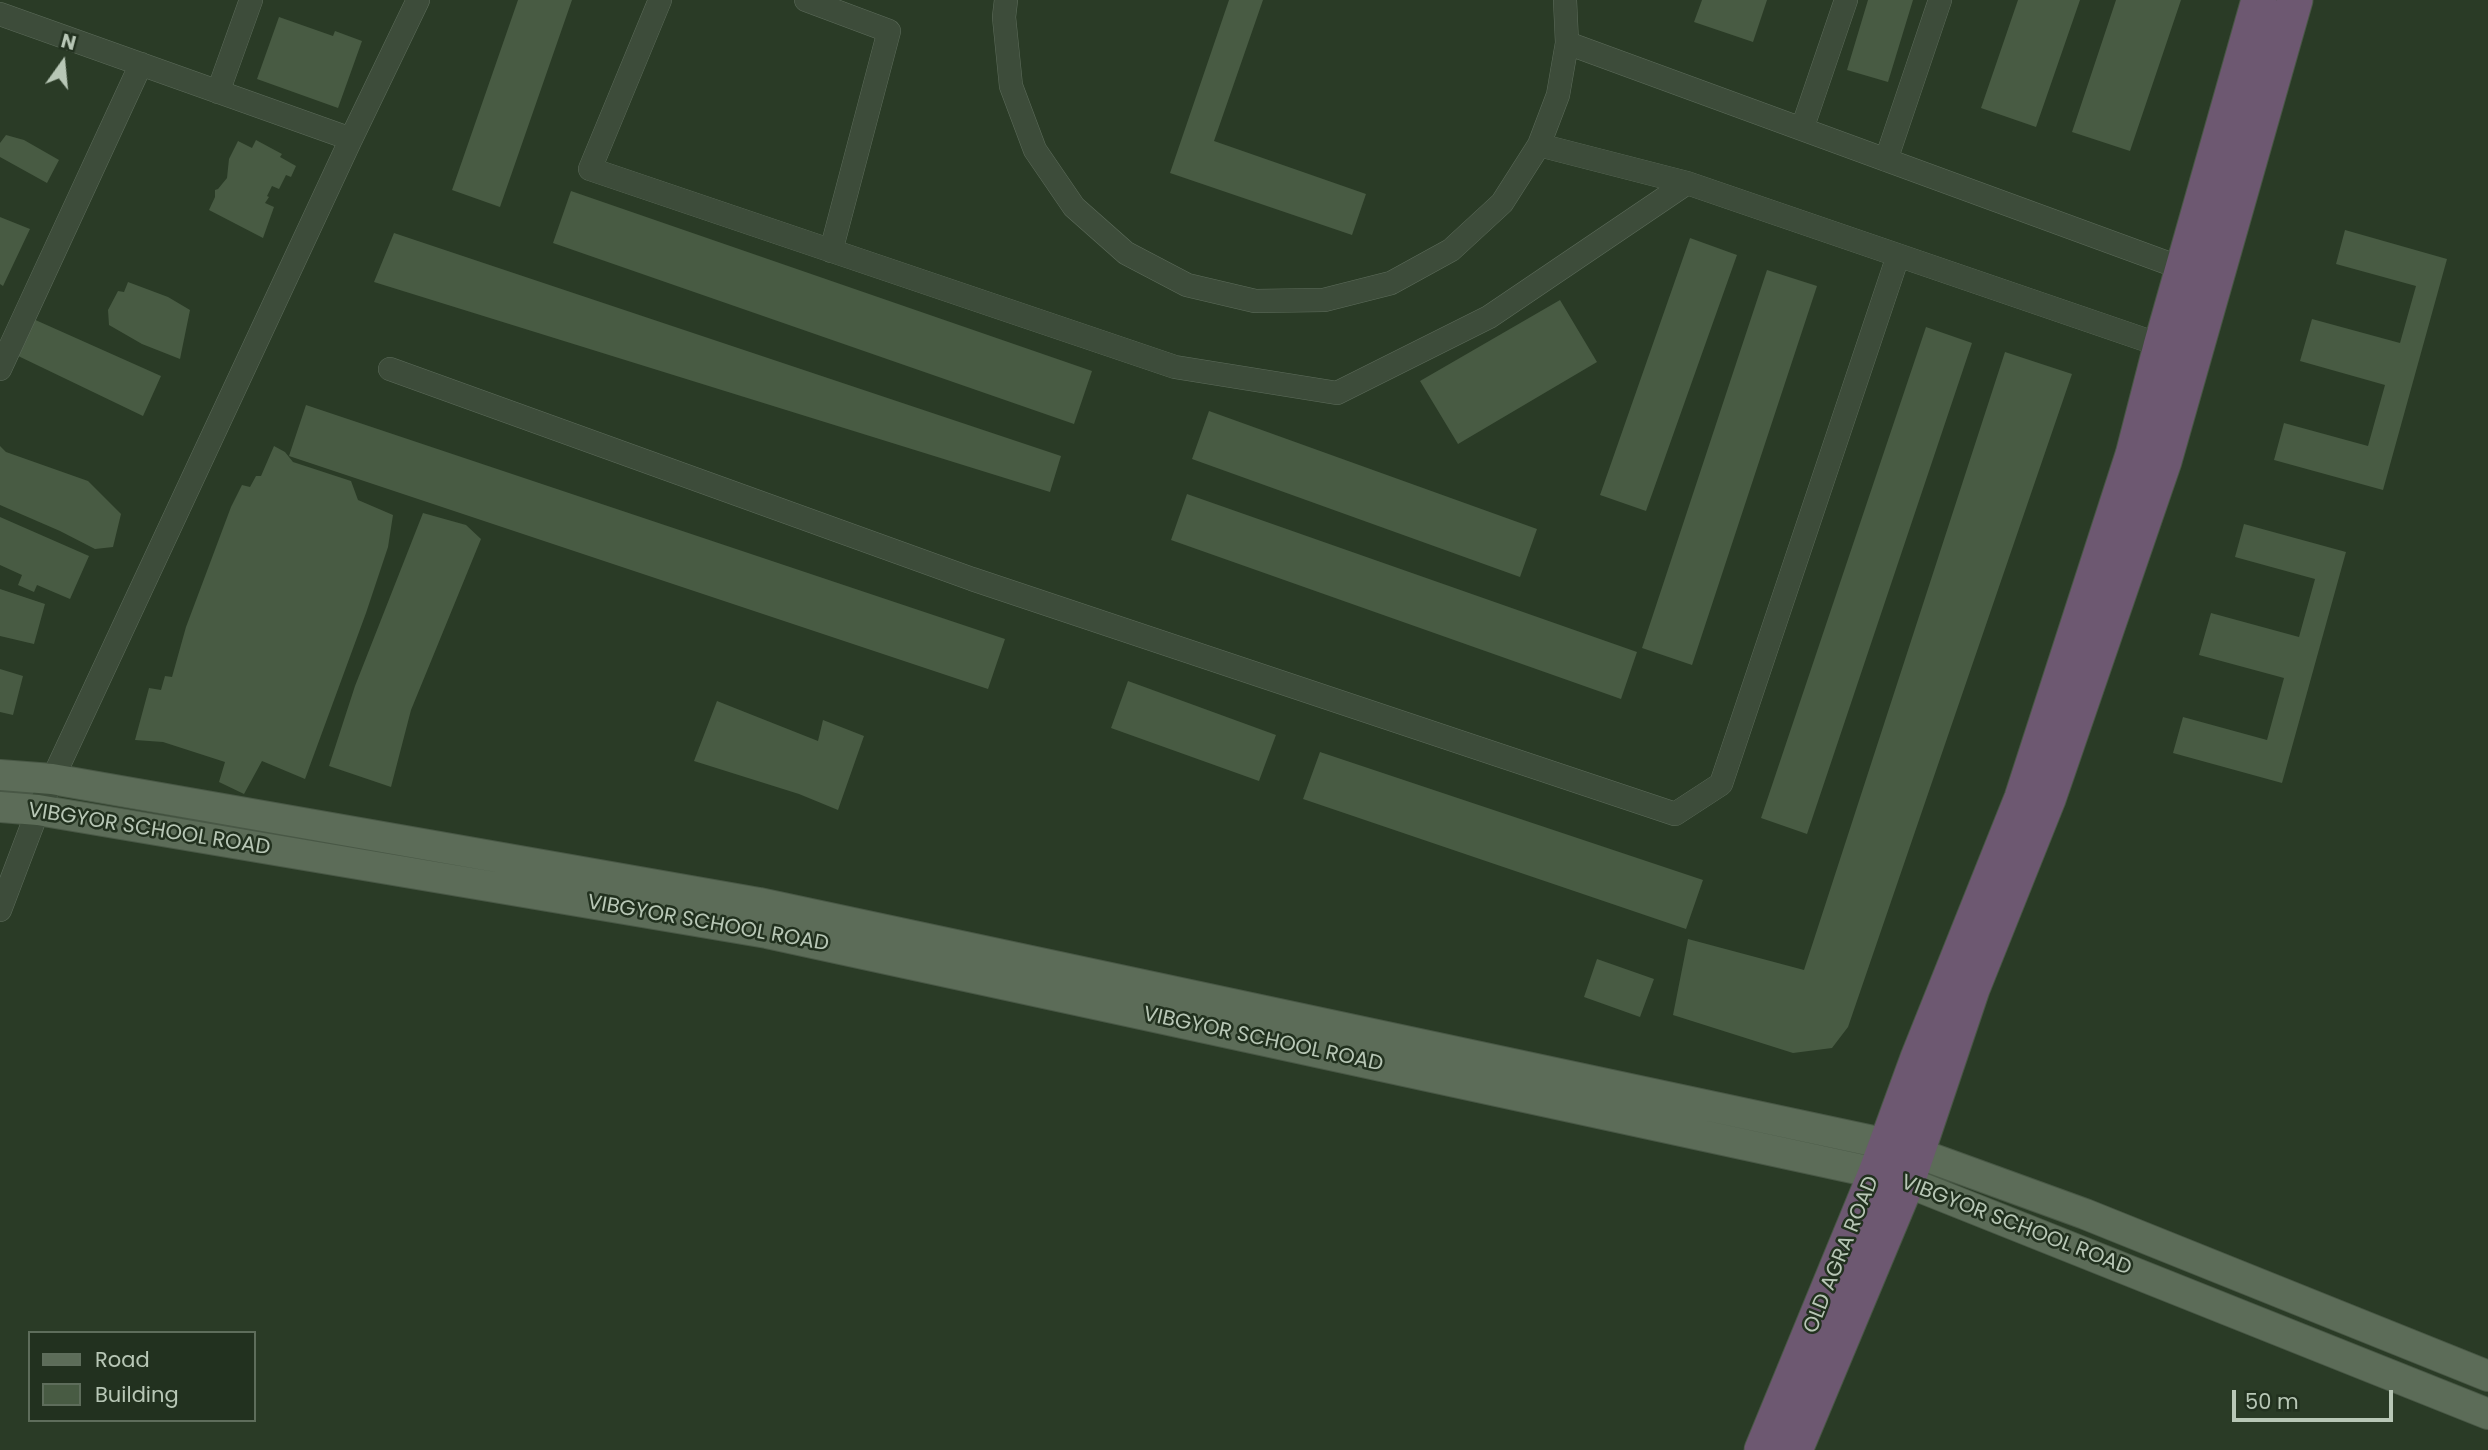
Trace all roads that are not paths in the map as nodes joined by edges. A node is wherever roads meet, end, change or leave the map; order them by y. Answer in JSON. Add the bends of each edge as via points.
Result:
{"nodes":[{"id":1,"x":251,"y":0,"type":"edge"},
{"id":2,"x":418,"y":0,"type":"edge"},
{"id":3,"x":660,"y":0,"type":"edge"},
{"id":4,"x":806,"y":0,"type":"edge"},
{"id":5,"x":1006,"y":0,"type":"edge"},
{"id":6,"x":1564,"y":0,"type":"edge"},
{"id":7,"x":1846,"y":0,"type":"edge"},
{"id":8,"x":1940,"y":0,"type":"edge"},
{"id":9,"x":2259,"y":0,"type":"edge"},
{"id":10,"x":2295,"y":0,"type":"edge"},
{"id":11,"x":0,"y":14,"type":"edge"},
{"id":12,"x":1567,"y":43,"type":"junction"},
{"id":13,"x":141,"y":64,"type":"junction"},
{"id":14,"x":218,"y":92,"type":"junction"},
{"id":15,"x":1802,"y":129,"type":"junction"},
{"id":16,"x":351,"y":139,"type":"junction"},
{"id":17,"x":1539,"y":145,"type":"junction"},
{"id":18,"x":1886,"y":160,"type":"junction"},
{"id":19,"x":1687,"y":183,"type":"junction"},
{"id":20,"x":831,"y":251,"type":"junction"},
{"id":21,"x":1898,"y":256,"type":"junction"},
{"id":22,"x":2199,"y":274,"type":"junction"},
{"id":23,"x":2177,"y":351,"type":"junction"},
{"id":24,"x":0,"y":369,"type":"edge"},
{"id":25,"x":390,"y":369,"type":"dead end"},
{"id":26,"x":0,"y":775,"type":"edge"},
{"id":27,"x":52,"y":779,"type":"junction"},
{"id":28,"x":0,"y":807,"type":"edge"},
{"id":29,"x":37,"y":810,"type":"junction"},
{"id":30,"x":0,"y":910,"type":"edge"},
{"id":31,"x":922,"y":951,"type":"junction"},
{"id":32,"x":1897,"y":1163,"type":"junction"},
{"id":33,"x":2488,"y":1376,"type":"edge"},
{"id":34,"x":2488,"y":1414,"type":"edge"},
{"id":35,"x":1762,"y":1450,"type":"edge"},
{"id":36,"x":1795,"y":1450,"type":"edge"}],
"edges":[{"from":1,"to":14,"type":"street"},
{"from":2,"to":16,"type":"street"},
{"from":3,"to":20,"type":"street","via":[[590,169]]},
{"from":4,"to":20,"type":"street","via":[[889,31]]},
{"from":5,"to":17,"type":"street","via":[[1003,17],[1011,86],[1035,150],[1074,207],[1126,253],[1187,285],[1255,301],[1282,301],[1324,300],[1391,283],[1451,250],[1472,231],[1502,203]]},
{"from":6,"to":12,"type":"street"},
{"from":7,"to":15,"type":"street"},
{"from":8,"to":18,"type":"street"},
{"from":9,"to":22,"type":"highway"},
{"from":10,"to":22,"type":"highway"},
{"from":11,"to":13,"type":"street"},
{"from":12,"to":15,"type":"street"},
{"from":12,"to":17,"type":"street","via":[[1558,95]]},
{"from":13,"to":14,"type":"street"},
{"from":13,"to":24,"type":"street"},
{"from":14,"to":16,"type":"street"},
{"from":15,"to":18,"type":"street"},
{"from":16,"to":27,"type":"street"},
{"from":17,"to":19,"type":"street"},
{"from":18,"to":22,"type":"street"},
{"from":19,"to":20,"type":"street","via":[[1489,317],[1337,393],[1175,367]]},
{"from":19,"to":21,"type":"street"},
{"from":21,"to":23,"type":"street"},
{"from":21,"to":25,"type":"street","via":[[1721,784],[1675,814],[972,579]]},
{"from":22,"to":23,"type":"highway"},
{"from":23,"to":32,"type":"highway","name":"OLD AGRA ROAD","via":[[2133,455],[2022,798],[1918,1058]]},
{"from":23,"to":32,"type":"highway","via":[[2164,461],[2048,799]]},
{"from":26,"to":27,"type":"main road","name":"VIBGYOR SCHOOL ROAD"},
{"from":27,"to":29,"type":"street"},
{"from":27,"to":31,"type":"main road","name":"VIBGYOR SCHOOL ROAD","via":[[759,903]]},
{"from":28,"to":29,"type":"main road","name":"VIBGYOR SCHOOL ROAD"},
{"from":29,"to":30,"type":"street"},
{"from":29,"to":31,"type":"main road","name":"VIBGYOR SCHOOL ROAD","via":[[767,933]]},
{"from":31,"to":32,"type":"main road","name":"VIBGYOR SCHOOL ROAD"},
{"from":32,"to":33,"type":"main road","name":"VIBGYOR SCHOOL ROAD","via":[[2085,1214]]},
{"from":32,"to":34,"type":"main road","name":"VIBGYOR SCHOOL ROAD"},
{"from":32,"to":35,"type":"highway","name":"OLD AGRA ROAD"},
{"from":32,"to":36,"type":"highway"}]}
